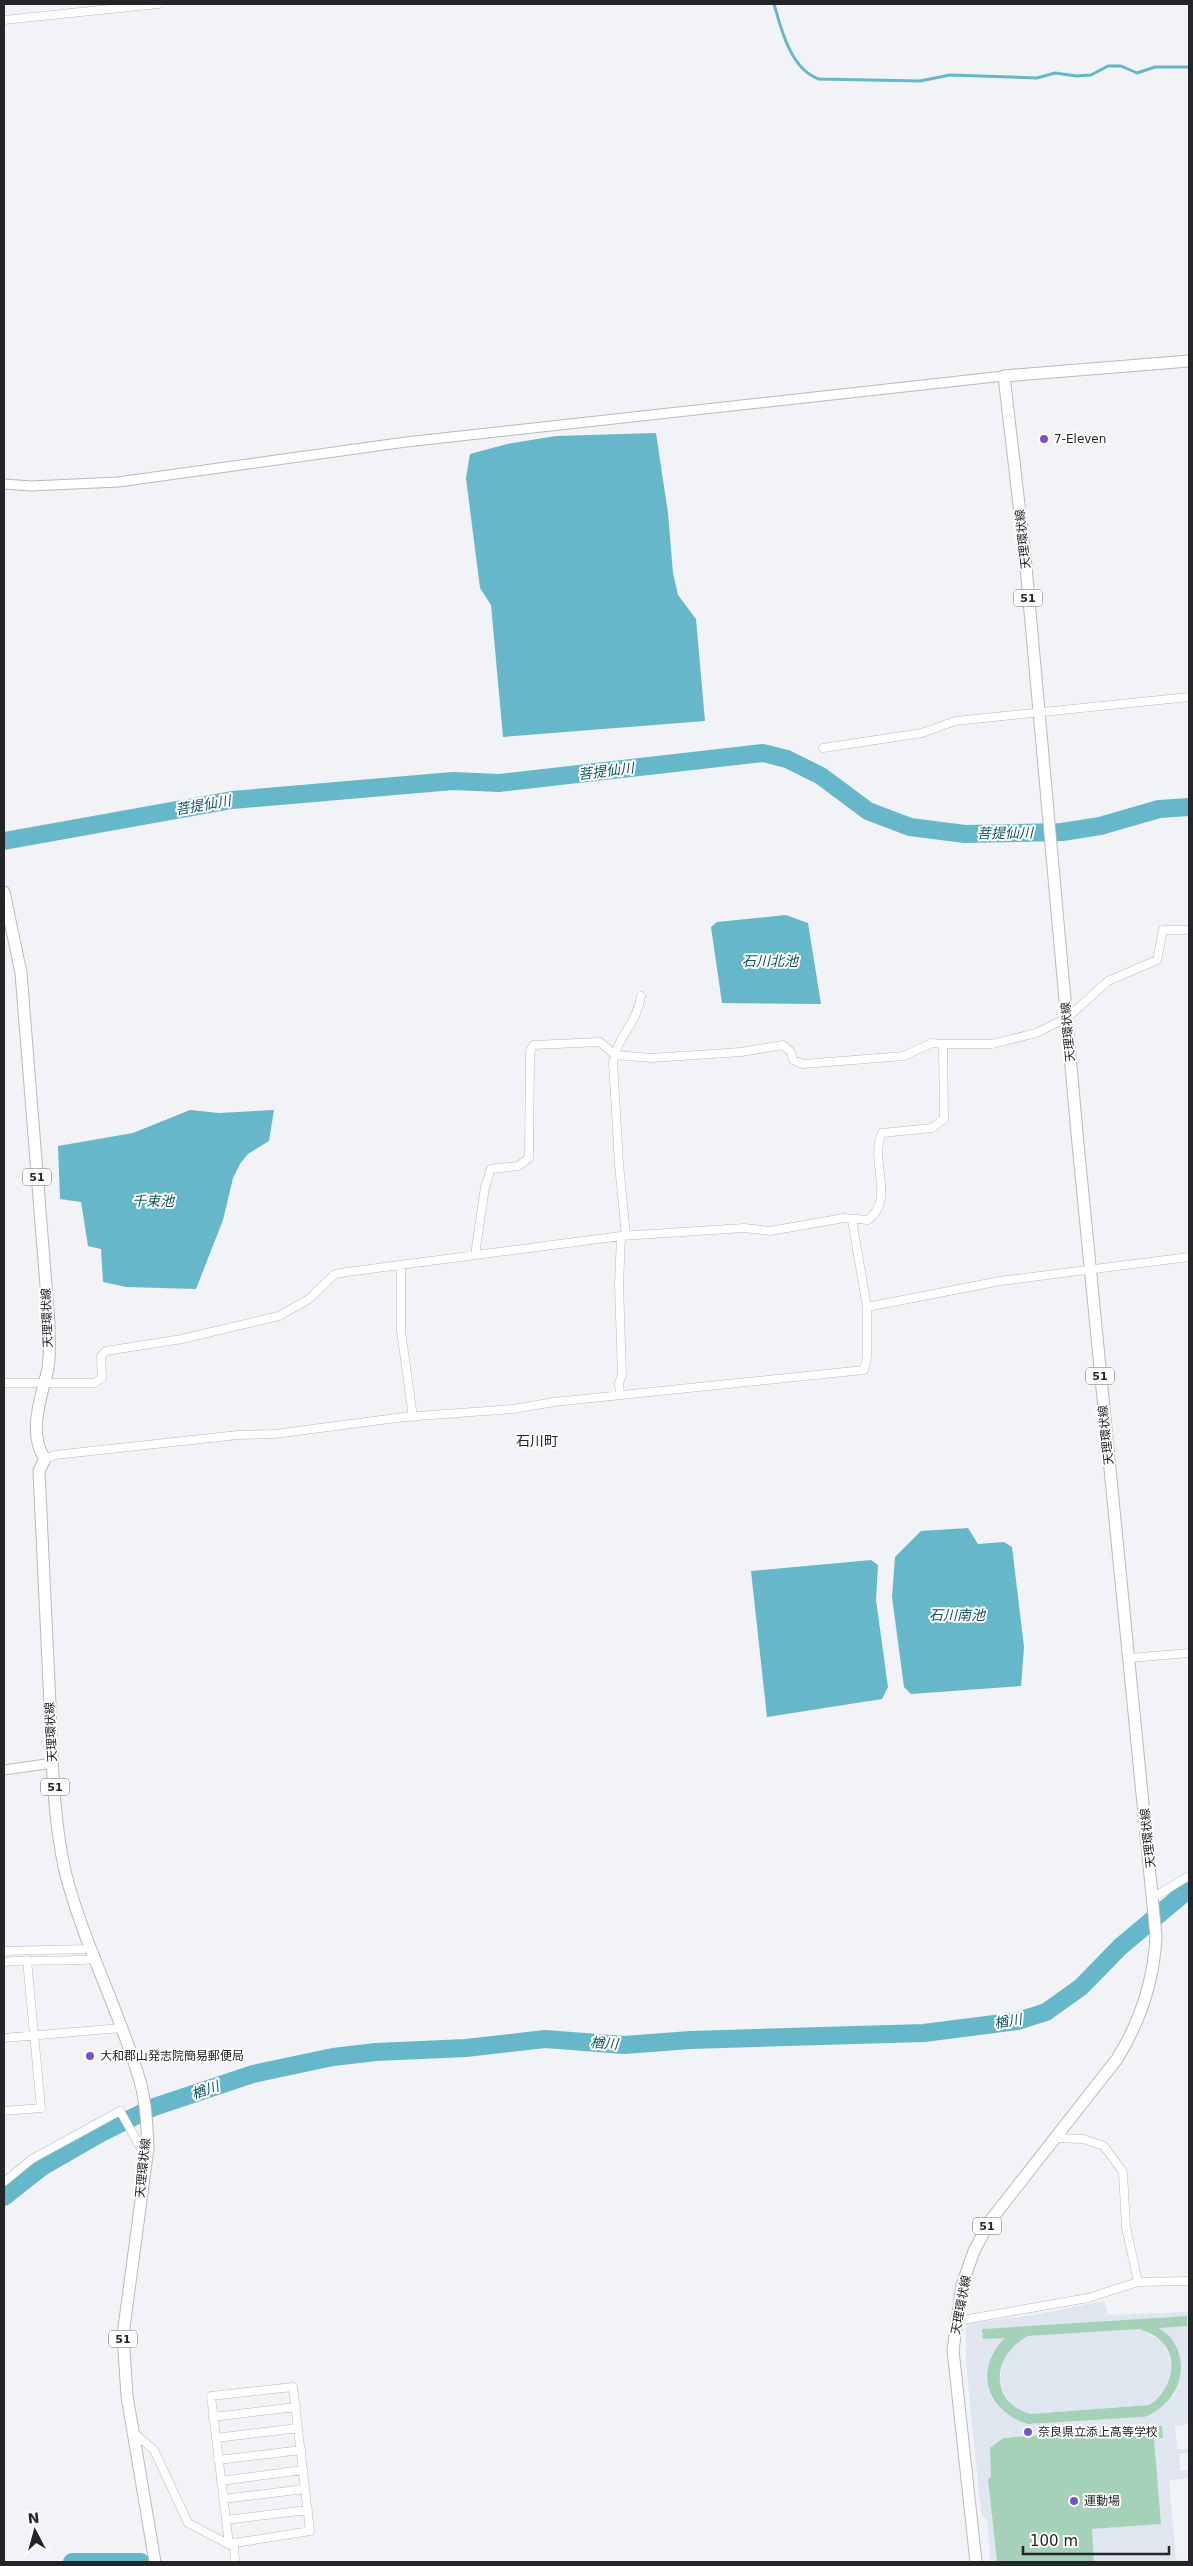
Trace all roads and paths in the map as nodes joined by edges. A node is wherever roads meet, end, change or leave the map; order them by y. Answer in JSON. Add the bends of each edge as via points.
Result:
{"nodes":[{"id":1,"x":158,"y":4,"type":"edge"},
{"id":2,"x":4,"y":20,"type":"edge"},
{"id":3,"x":1189,"y":360,"type":"edge"},
{"id":4,"x":1004,"y":376,"type":"junction"},
{"id":5,"x":4,"y":484,"type":"edge"},
{"id":6,"x":1189,"y":698,"type":"edge"},
{"id":7,"x":1038,"y":711,"type":"junction"},
{"id":8,"x":823,"y":748,"type":"dead end"},
{"id":9,"x":4,"y":892,"type":"edge"},
{"id":10,"x":1189,"y":930,"type":"edge"},
{"id":11,"x":641,"y":996,"type":"dead end"},
{"id":12,"x":1067,"y":1018,"type":"junction"},
{"id":13,"x":943,"y":1044,"type":"junction"},
{"id":14,"x":614,"y":1054,"type":"junction"},
{"id":15,"x":852,"y":1220,"type":"junction"},
{"id":16,"x":624,"y":1236,"type":"junction"},
{"id":17,"x":475,"y":1255,"type":"junction"},
{"id":18,"x":1189,"y":1257,"type":"edge"},
{"id":19,"x":401,"y":1266,"type":"junction"},
{"id":20,"x":1091,"y":1269,"type":"junction"},
{"id":21,"x":867,"y":1308,"type":"junction"},
{"id":22,"x":4,"y":1384,"type":"edge"},
{"id":23,"x":43,"y":1384,"type":"junction"},
{"id":24,"x":620,"y":1395,"type":"junction"},
{"id":25,"x":413,"y":1417,"type":"junction"},
{"id":26,"x":45,"y":1459,"type":"junction"},
{"id":27,"x":1189,"y":1653,"type":"edge"},
{"id":28,"x":1130,"y":1658,"type":"junction"},
{"id":29,"x":52,"y":1763,"type":"junction"},
{"id":30,"x":4,"y":1770,"type":"edge"},
{"id":31,"x":1189,"y":1876,"type":"edge"},
{"id":32,"x":1154,"y":1900,"type":"junction"},
{"id":33,"x":4,"y":1952,"type":"edge"},
{"id":34,"x":91,"y":1954,"type":"junction"},
{"id":35,"x":27,"y":1960,"type":"junction"},
{"id":36,"x":4,"y":1962,"type":"edge"},
{"id":37,"x":121,"y":2028,"type":"junction"},
{"id":38,"x":34,"y":2035,"type":"junction"},
{"id":39,"x":4,"y":2038,"type":"edge"},
{"id":40,"x":4,"y":2111,"type":"edge"},
{"id":41,"x":1054,"y":2138,"type":"junction"},
{"id":42,"x":146,"y":2157,"type":"junction"},
{"id":43,"x":4,"y":2182,"type":"edge"},
{"id":44,"x":1189,"y":2281,"type":"edge"},
{"id":45,"x":1138,"y":2282,"type":"junction"},
{"id":46,"x":956,"y":2321,"type":"junction"},
{"id":47,"x":296,"y":2406,"type":"junction"},
{"id":48,"x":213,"y":2417,"type":"junction"},
{"id":49,"x":298,"y":2428,"type":"junction"},
{"id":50,"x":132,"y":2432,"type":"junction"},
{"id":51,"x":216,"y":2438,"type":"junction"},
{"id":52,"x":301,"y":2450,"type":"junction"},
{"id":53,"x":218,"y":2460,"type":"junction"},
{"id":54,"x":303,"y":2470,"type":"junction"},
{"id":55,"x":221,"y":2481,"type":"junction"},
{"id":56,"x":305,"y":2489,"type":"junction"},
{"id":57,"x":223,"y":2499,"type":"junction"},
{"id":58,"x":308,"y":2510,"type":"junction"},
{"id":59,"x":226,"y":2520,"type":"junction"},
{"id":60,"x":229,"y":2544,"type":"junction"},
{"id":61,"x":154,"y":2558,"type":"edge"},
{"id":62,"x":235,"y":2562,"type":"edge"},
{"id":63,"x":976,"y":2562,"type":"edge"}],
"edges":[{"from":1,"to":2,"type":"street"},
{"from":3,"to":4,"type":"main road"},
{"from":4,"to":5,"type":"street","via":[[406,442],[118,482]]},
{"from":4,"to":7,"type":"main road","name":"天理環状線","number":"51","via":[[1025,556]]},
{"from":6,"to":7,"type":"street"},
{"from":7,"to":8,"type":"street","via":[[955,721],[922,733]]},
{"from":7,"to":12,"type":"main road","name":"天理環状線","number":"51"},
{"from":9,"to":23,"type":"main road","name":"天理環状線","number":"51","via":[[21,973],[33,1097],[50,1323],[47,1373]]},
{"from":10,"to":12,"type":"street","via":[[1163,930],[1157,960],[1108,981]]},
{"from":11,"to":14,"type":"street","via":[[639,1011]]},
{"from":12,"to":13,"type":"street","via":[[1008,1042]]},
{"from":12,"to":20,"type":"main road","name":"天理環状線","number":"51"},
{"from":13,"to":14,"type":"street","via":[[932,1043],[904,1056],[803,1064],[793,1060],[791,1052],[783,1045],[687,1057]]},
{"from":13,"to":15,"type":"street","via":[[944,1120],[932,1128],[882,1133],[877,1144],[882,1191],[879,1207],[868,1220]]},
{"from":14,"to":16,"type":"street"},
{"from":14,"to":17,"type":"street","via":[[600,1042],[534,1045],[530,1052],[529,1158],[518,1166],[490,1169],[484,1187]]},
{"from":15,"to":16,"type":"street","via":[[844,1218],[770,1231],[744,1228]]},
{"from":15,"to":21,"type":"street"},
{"from":16,"to":17,"type":"street"},
{"from":16,"to":24,"type":"street"},
{"from":17,"to":19,"type":"street"},
{"from":18,"to":20,"type":"street"},
{"from":19,"to":23,"type":"street","via":[[335,1274],[309,1299],[261,1322],[182,1339],[106,1350],[101,1356],[102,1378],[94,1383]]},
{"from":19,"to":25,"type":"street","via":[[401,1331]]},
{"from":20,"to":21,"type":"street","via":[[1000,1281]]},
{"from":20,"to":28,"type":"main road","name":"天理環状線","number":"51"},
{"from":21,"to":24,"type":"street","via":[[868,1357],[864,1370]]},
{"from":22,"to":23,"type":"street"},
{"from":23,"to":26,"type":"main road","name":"天理環状線","number":"51","via":[[38,1414],[38,1449]]},
{"from":24,"to":25,"type":"street","via":[[513,1409]]},
{"from":25,"to":26,"type":"street","via":[[55,1455]]},
{"from":26,"to":29,"type":"main road","name":"天理環状線","number":"51","via":[[39,1471]]},
{"from":27,"to":28,"type":"street"},
{"from":28,"to":32,"type":"main road","name":"天理環状線","number":"51"},
{"from":29,"to":30,"type":"street"},
{"from":29,"to":34,"type":"main road","name":"天理環状線","number":"51","via":[[66,1871]]},
{"from":31,"to":32,"type":"street"},
{"from":32,"to":41,"type":"main road","name":"天理環状線","number":"51","via":[[1155,1966],[1145,2004],[1117,2059]]},
{"from":33,"to":34,"type":"street"},
{"from":34,"to":35,"type":"street","via":[[62,1962]]},
{"from":34,"to":37,"type":"main road","name":"天理環状線","number":"51"},
{"from":35,"to":36,"type":"street"},
{"from":35,"to":38,"type":"street"},
{"from":37,"to":38,"type":"street"},
{"from":37,"to":42,"type":"main road","name":"天理環状線","number":"51","via":[[140,2082],[147,2123]]},
{"from":38,"to":39,"type":"street"},
{"from":38,"to":40,"type":"street","via":[[41,2108]]},
{"from":41,"to":45,"type":"street","via":[[1083,2139],[1104,2146],[1123,2172],[1126,2227]]},
{"from":41,"to":46,"type":"main road","name":"天理環状線","number":"51","via":[[990,2220],[962,2285]]},
{"from":42,"to":43,"type":"street","via":[[120,2111],[32,2159]]},
{"from":42,"to":50,"type":"main road","name":"天理環状線","number":"51","via":[[123,2335]]},
{"from":44,"to":45,"type":"street"},
{"from":45,"to":46,"type":"street","via":[[1088,2298]]},
{"from":46,"to":63,"type":"main road","name":"天理環状線","number":"51","via":[[953,2350]]},
{"from":47,"to":48,"type":"street"},
{"from":47,"to":48,"type":"street","via":[[293,2387],[211,2396]]},
{"from":47,"to":49,"type":"street"},
{"from":48,"to":51,"type":"street"},
{"from":49,"to":51,"type":"street"},
{"from":49,"to":52,"type":"street"},
{"from":50,"to":60,"type":"street","via":[[154,2450],[188,2523]]},
{"from":50,"to":61,"type":"main road","name":"天理環状線","number":"51"},
{"from":51,"to":53,"type":"street"},
{"from":52,"to":53,"type":"street"},
{"from":52,"to":54,"type":"street"},
{"from":53,"to":55,"type":"street"},
{"from":54,"to":55,"type":"street"},
{"from":54,"to":56,"type":"street"},
{"from":55,"to":57,"type":"street"},
{"from":56,"to":57,"type":"street"},
{"from":56,"to":58,"type":"street"},
{"from":57,"to":59,"type":"street"},
{"from":58,"to":59,"type":"street"},
{"from":58,"to":60,"type":"street","via":[[310,2530]]},
{"from":59,"to":60,"type":"street"},
{"from":60,"to":62,"type":"street","via":[[234,2547]]}]}
